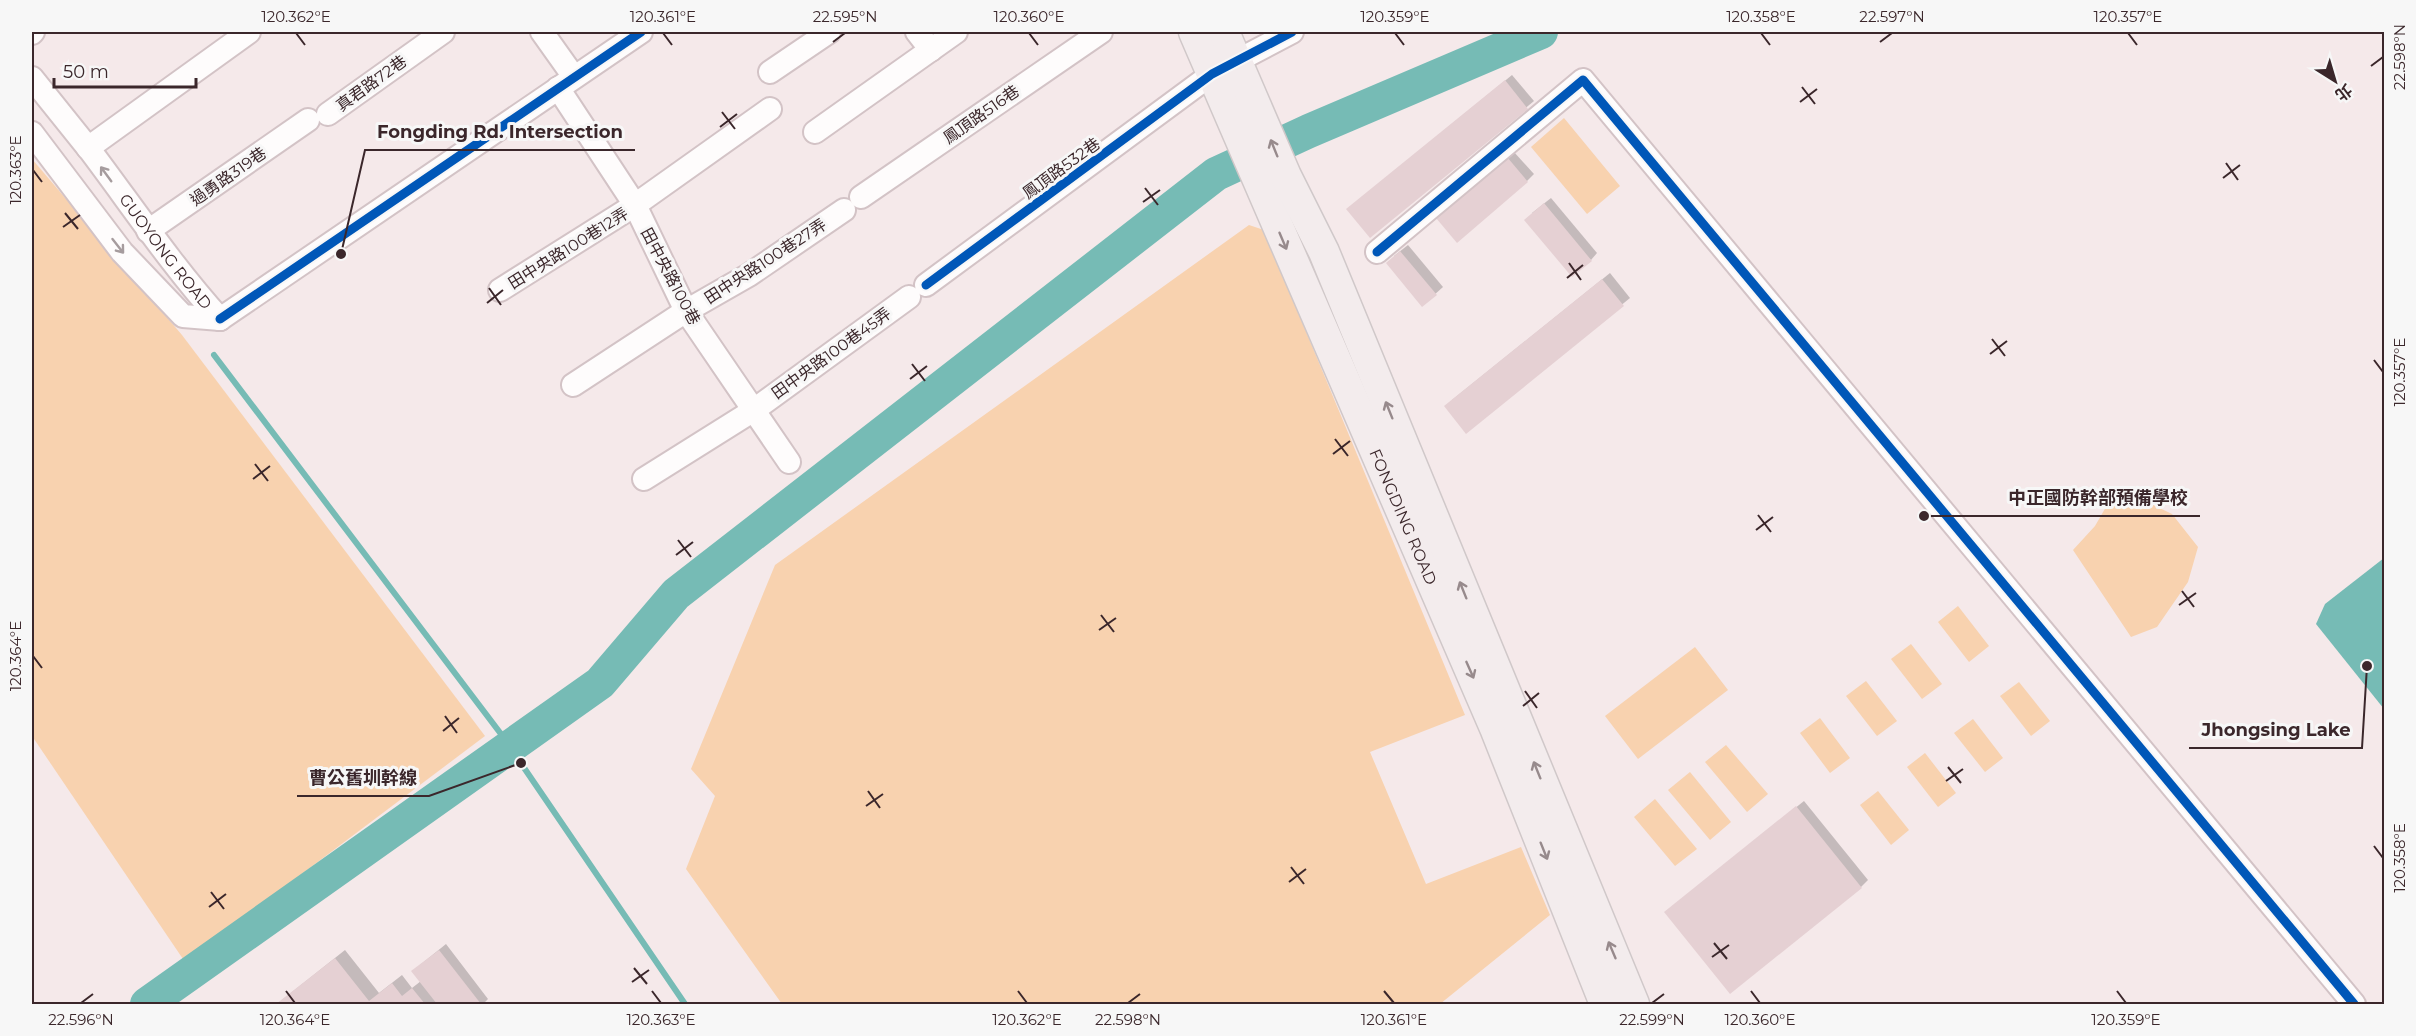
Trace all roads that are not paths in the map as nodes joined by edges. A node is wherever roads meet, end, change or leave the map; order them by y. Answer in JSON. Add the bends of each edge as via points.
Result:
{"nodes":[{"id":1,"x":249,"y":32,"type":"edge"},
{"id":2,"x":443,"y":32,"type":"edge"},
{"id":3,"x":542,"y":32,"type":"edge"},
{"id":4,"x":641,"y":32,"type":"edge"},
{"id":5,"x":829,"y":32,"type":"edge"},
{"id":6,"x":917,"y":32,"type":"edge"},
{"id":7,"x":956,"y":32,"type":"edge"},
{"id":8,"x":1101,"y":32,"type":"edge"},
{"id":9,"x":1194,"y":32,"type":"edge"},
{"id":10,"x":1224,"y":32,"type":"edge"},
{"id":11,"x":1292,"y":32,"type":"edge"},
{"id":12,"x":931,"y":50,"type":"junction"},
{"id":13,"x":1225,"y":68,"type":"junction"},
{"id":14,"x":770,"y":72,"type":"dead end"},
{"id":15,"x":32,"y":78,"type":"edge"},
{"id":16,"x":566,"y":83,"type":"junction"},
{"id":17,"x":770,"y":109,"type":"dead end"},
{"id":18,"x":318,"y":117,"type":"joint"},
{"id":19,"x":815,"y":132,"type":"dead end"},
{"id":20,"x":32,"y":133,"type":"edge"},
{"id":21,"x":88,"y":148,"type":"junction"},
{"id":22,"x":1273,"y":182,"type":"junction"},
{"id":23,"x":852,"y":203,"type":"joint"},
{"id":24,"x":635,"y":205,"type":"junction"},
{"id":25,"x":148,"y":231,"type":"junction"},
{"id":26,"x":1377,"y":252,"type":"dead end"},
{"id":27,"x":500,"y":290,"type":"dead end"},
{"id":28,"x":917,"y":291,"type":"joint"},
{"id":29,"x":686,"y":311,"type":"junction"},
{"id":30,"x":220,"y":319,"type":"junction"},
{"id":31,"x":573,"y":385,"type":"dead end"},
{"id":32,"x":754,"y":410,"type":"junction"},
{"id":33,"x":789,"y":462,"type":"dead end"},
{"id":34,"x":644,"y":479,"type":"dead end"},
{"id":35,"x":1605,"y":1005,"type":"edge"},
{"id":36,"x":1634,"y":1005,"type":"edge"},
{"id":37,"x":2354,"y":1005,"type":"edge"}],
"edges":[{"from":1,"to":21,"type":"street"},
{"from":2,"to":18,"type":"street","name":"真君路72巷"},
{"from":3,"to":16,"type":"street","name":"田中央路100巷"},
{"from":4,"to":16,"type":"street"},
{"from":5,"to":14,"type":"street"},
{"from":6,"to":12,"type":"street"},
{"from":7,"to":12,"type":"street"},
{"from":8,"to":23,"type":"street","name":"鳳頂路516巷"},
{"from":9,"to":13,"type":"main road","name":"FONGDING ROAD"},
{"from":10,"to":13,"type":"main road","name":"FONGDING ROAD"},
{"from":11,"to":13,"type":"street","name":"鳳頂路532巷"},
{"from":12,"to":19,"type":"street"},
{"from":13,"to":22,"type":"main road","name":"FONGDING ROAD"},
{"from":13,"to":28,"type":"street","name":"鳳頂路532巷"},
{"from":15,"to":21,"type":"street","name":"GUOYONG ROAD"},
{"from":16,"to":24,"type":"street","name":"田中央路100巷"},
{"from":16,"to":30,"type":"street"},
{"from":17,"to":24,"type":"street","name":"田中央路100巷12弄"},
{"from":18,"to":25,"type":"street","name":"過勇路319巷"},
{"from":20,"to":30,"type":"street","name":"GUOYONG ROAD","one_way":true,"via":[[122,252],[183,316]]},
{"from":25,"to":21,"type":"street","name":"GUOYONG ROAD","one_way":true},
{"from":22,"to":35,"type":"main road","name":"FONGDING ROAD","one_way":true},
{"from":36,"to":22,"type":"main road","name":"FONGDING ROAD","one_way":true,"via":[[1324,252]]},
{"from":23,"to":29,"type":"street","name":"田中央路100巷27弄","via":[[749,275]]},
{"from":24,"to":27,"type":"street","name":"田中央路100巷12弄"},
{"from":24,"to":29,"type":"street","name":"田中央路100巷"},
{"from":25,"to":30,"type":"street","name":"GUOYONG ROAD"},
{"from":26,"to":37,"type":"street","via":[[1583,80]]},
{"from":28,"to":32,"type":"street","name":"田中央路100巷45弄"},
{"from":29,"to":31,"type":"street","name":"田中央路100巷27弄"},
{"from":29,"to":32,"type":"street","name":"田中央路100巷"},
{"from":32,"to":33,"type":"street","name":"田中央路100巷"},
{"from":32,"to":34,"type":"street","name":"田中央路100巷45弄"}]}
